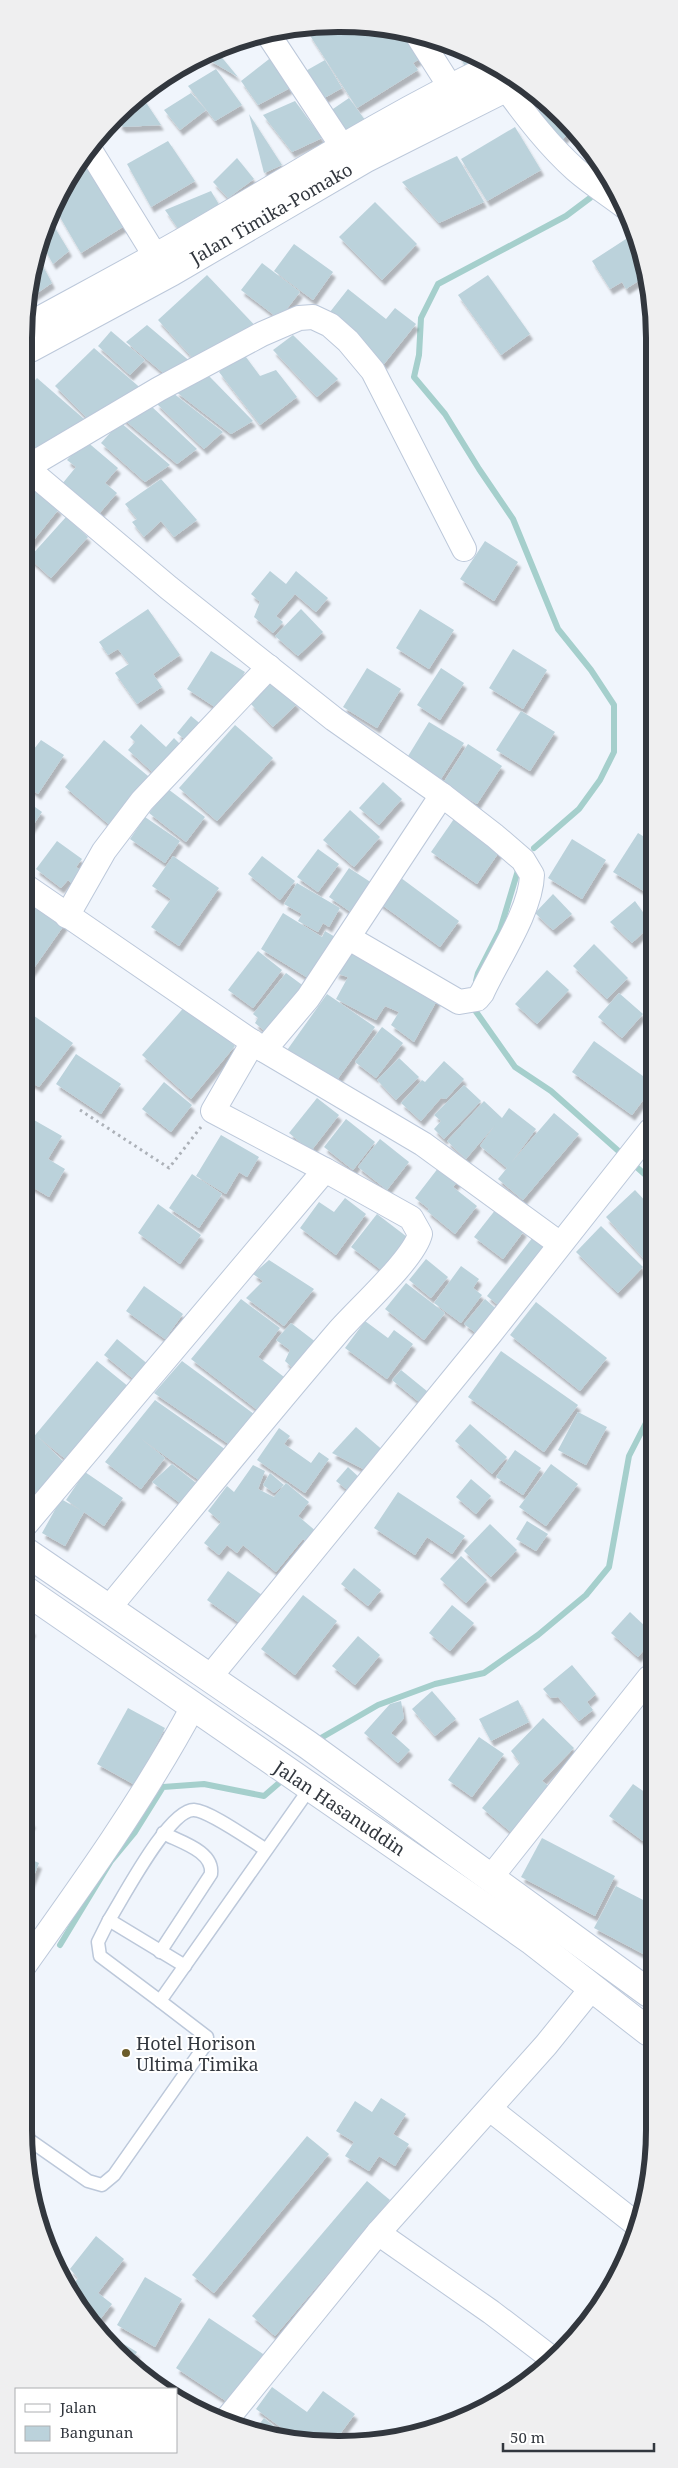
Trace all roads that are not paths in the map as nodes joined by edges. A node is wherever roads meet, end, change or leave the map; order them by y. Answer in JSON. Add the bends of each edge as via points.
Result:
{"nodes":[{"id":1,"x":272,"y":40,"type":"edge"},
{"id":2,"x":424,"y":45,"type":"edge"},
{"id":3,"x":502,"y":80,"type":"edge"},
{"id":4,"x":503,"y":80,"type":"edge"},
{"id":5,"x":508,"y":83,"type":"edge"},
{"id":6,"x":452,"y":88,"type":"junction"},
{"id":7,"x":342,"y":146,"type":"junction"},
{"id":8,"x":93,"y":156,"type":"edge"},
{"id":9,"x":609,"y":195,"type":"edge"},
{"id":10,"x":156,"y":257,"type":"junction"},
{"id":11,"x":33,"y":325,"type":"edge"},
{"id":12,"x":32,"y":347,"type":"edge"},
{"id":13,"x":32,"y":464,"type":"edge"},
{"id":14,"x":32,"y":473,"type":"edge"},
{"id":15,"x":464,"y":549,"type":"dead end"},
{"id":16,"x":269,"y":667,"type":"junction"},
{"id":17,"x":442,"y":795,"type":"junction"},
{"id":18,"x":32,"y":891,"type":"edge"},
{"id":19,"x":67,"y":916,"type":"junction"},
{"id":20,"x":349,"y":938,"type":"junction"},
{"id":21,"x":258,"y":1046,"type":"junction"},
{"id":22,"x":645,"y":1138,"type":"edge"},
{"id":23,"x":325,"y":1170,"type":"junction"},
{"id":24,"x":560,"y":1244,"type":"junction"},
{"id":25,"x":32,"y":1517,"type":"edge"},
{"id":26,"x":32,"y":1556,"type":"edge"},
{"id":27,"x":32,"y":1594,"type":"edge"},
{"id":28,"x":108,"y":1609,"type":"junction"},
{"id":29,"x":210,"y":1678,"type":"junction"},
{"id":30,"x":646,"y":1682,"type":"edge"},
{"id":31,"x":194,"y":1708,"type":"junction"},
{"id":32,"x":299,"y":1781,"type":"junction"},
{"id":33,"x":163,"y":1832,"type":"junction"},
{"id":34,"x":265,"y":1849,"type":"junction"},
{"id":35,"x":490,"y":1877,"type":"junction"},
{"id":36,"x":109,"y":1920,"type":"junction"},
{"id":37,"x":160,"y":1952,"type":"junction"},
{"id":38,"x":32,"y":1955,"type":"edge"},
{"id":39,"x":184,"y":1966,"type":"junction"},
{"id":40,"x":592,"y":1988,"type":"junction"},
{"id":41,"x":646,"y":1990,"type":"edge"},
{"id":42,"x":160,"y":2001,"type":"junction"},
{"id":43,"x":646,"y":2030,"type":"edge"},
{"id":44,"x":490,"y":2109,"type":"junction"},
{"id":45,"x":33,"y":2142,"type":"edge"},
{"id":46,"x":631,"y":2220,"type":"edge"},
{"id":47,"x":378,"y":2233,"type":"junction"},
{"id":48,"x":546,"y":2354,"type":"edge"},
{"id":49,"x":230,"y":2415,"type":"edge"}],
"edges":[{"from":1,"to":7,"type":"street"},
{"from":2,"to":6,"type":"street"},
{"from":3,"to":6,"type":"main road","name":"Jalan Timika-Pomako"},
{"from":4,"to":12,"type":"main road","name":"Jalan Timika-Pomako","via":[[171,272]]},
{"from":5,"to":9,"type":"street","via":[[537,130],[577,171]]},
{"from":6,"to":7,"type":"main road","name":"Jalan Timika-Pomako"},
{"from":7,"to":10,"type":"main road","name":"Jalan Timika-Pomako"},
{"from":8,"to":10,"type":"street"},
{"from":10,"to":11,"type":"main road","name":"Jalan Timika-Pomako"},
{"from":13,"to":15,"type":"street","via":[[262,334],[299,318],[313,317],[330,325],[348,341],[373,371]]},
{"from":14,"to":16,"type":"street"},
{"from":16,"to":17,"type":"street","via":[[334,719]]},
{"from":16,"to":19,"type":"street","via":[[137,807],[104,852]]},
{"from":17,"to":20,"type":"street"},
{"from":17,"to":20,"type":"street","via":[[523,860],[532,875],[528,897],[482,993],[468,1001]]},
{"from":18,"to":19,"type":"street"},
{"from":19,"to":21,"type":"street"},
{"from":20,"to":21,"type":"street","via":[[308,998]]},
{"from":21,"to":23,"type":"street","via":[[213,1111]]},
{"from":21,"to":24,"type":"street","via":[[423,1144]]},
{"from":22,"to":24,"type":"street"},
{"from":23,"to":25,"type":"street"},
{"from":23,"to":28,"type":"street","via":[[411,1218],[420,1234],[418,1243],[332,1339]]},
{"from":24,"to":29,"type":"street"},
{"from":26,"to":28,"type":"main road","name":"Jalan Hasanuddin"},
{"from":27,"to":31,"type":"main road","name":"Jalan Hasanuddin"},
{"from":28,"to":29,"type":"main road","name":"Jalan Hasanuddin"},
{"from":29,"to":35,"type":"main road","name":"Jalan Hasanuddin"},
{"from":30,"to":35,"type":"street"},
{"from":31,"to":32,"type":"main road","name":"Jalan Hasanuddin"},
{"from":31,"to":38,"type":"street","via":[[99,1859]]},
{"from":32,"to":34,"type":"lane"},
{"from":32,"to":40,"type":"main road","name":"Jalan Hasanuddin","via":[[469,1896]]},
{"from":33,"to":34,"type":"lane","via":[[180,1814],[194,1810],[207,1814]]},
{"from":33,"to":36,"type":"lane"},
{"from":33,"to":37,"type":"lane","via":[[206,1856],[212,1865],[211,1874]]},
{"from":34,"to":39,"type":"lane","via":[[233,1900]]},
{"from":35,"to":41,"type":"main road","name":"Jalan Hasanuddin"},
{"from":36,"to":37,"type":"lane"},
{"from":36,"to":42,"type":"lane","via":[[98,1942],[100,1956]]},
{"from":37,"to":39,"type":"lane"},
{"from":39,"to":42,"type":"lane"},
{"from":40,"to":43,"type":"main road","name":"Jalan Hasanuddin"},
{"from":40,"to":44,"type":"street"},
{"from":42,"to":45,"type":"lane","via":[[207,2037],[206,2044],[114,2175],[102,2185],[88,2181]]},
{"from":44,"to":46,"type":"street"},
{"from":44,"to":47,"type":"street"},
{"from":47,"to":48,"type":"street"},
{"from":47,"to":49,"type":"street"}]}
